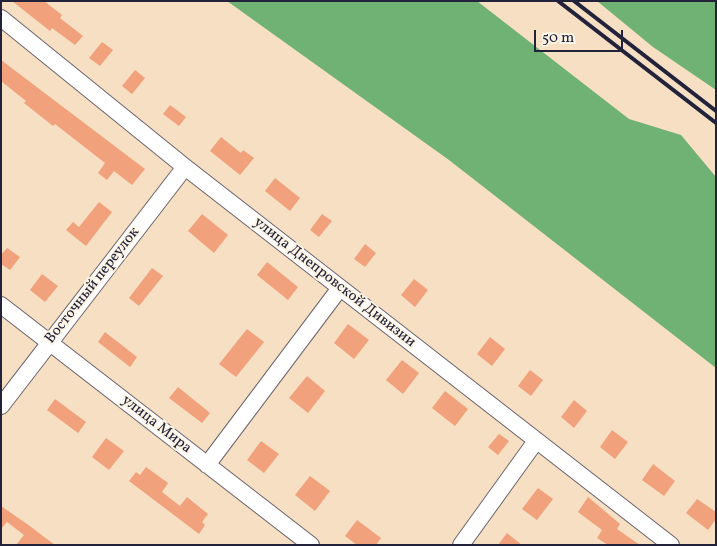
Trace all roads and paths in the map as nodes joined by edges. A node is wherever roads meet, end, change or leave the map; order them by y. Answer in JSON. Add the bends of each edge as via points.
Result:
{"nodes":[{"id":1,"x":1,"y":18,"type":"edge"},
{"id":2,"x":185,"y":167,"type":"junction"},
{"id":3,"x":340,"y":288,"type":"junction"},
{"id":4,"x":1,"y":305,"type":"edge"},
{"id":5,"x":49,"y":344,"type":"junction"},
{"id":6,"x":1,"y":406,"type":"edge"},
{"id":7,"x":536,"y":441,"type":"junction"},
{"id":8,"x":207,"y":464,"type":"junction"},
{"id":9,"x":311,"y":545,"type":"edge"},
{"id":10,"x":461,"y":545,"type":"edge"},
{"id":11,"x":671,"y":545,"type":"edge"}],
"edges":[{"from":1,"to":2,"type":"street","name":"улица Днепровской Дивизии"},
{"from":2,"to":3,"type":"street","name":"улица Днепровской Дивизии"},
{"from":2,"to":5,"type":"street","name":"Восточный переулок"},
{"from":3,"to":7,"type":"street","name":"улица Днепровской Дивизии"},
{"from":3,"to":8,"type":"street"},
{"from":4,"to":5,"type":"street","name":"улица Мира"},
{"from":5,"to":6,"type":"street","name":"Восточный переулок"},
{"from":5,"to":8,"type":"street","name":"улица Мира"},
{"from":7,"to":10,"type":"street"},
{"from":7,"to":11,"type":"street","name":"улица Днепровской Дивизии"},
{"from":8,"to":9,"type":"street","name":"улица Мира"}]}
